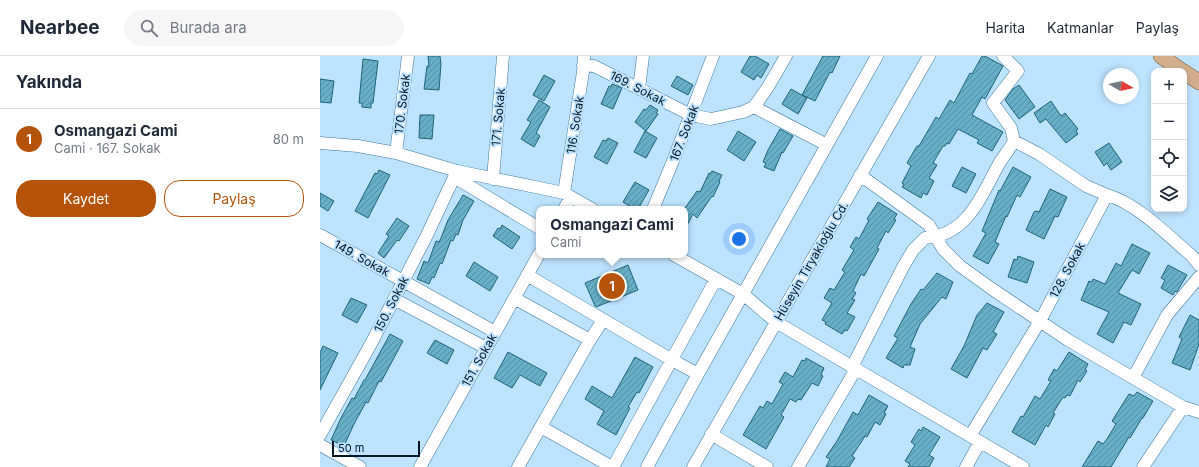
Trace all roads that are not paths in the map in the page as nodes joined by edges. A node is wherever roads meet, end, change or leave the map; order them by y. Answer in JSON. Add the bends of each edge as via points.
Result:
{"nodes":[{"id":1,"x":408,"y":56,"type":"edge"},
{"id":2,"x":503,"y":56,"type":"edge"},
{"id":3,"x":643,"y":56,"type":"edge"},
{"id":4,"x":713,"y":56,"type":"edge"},
{"id":5,"x":786,"y":56,"type":"edge"},
{"id":6,"x":877,"y":56,"type":"edge"},
{"id":7,"x":929,"y":56,"type":"edge"},
{"id":8,"x":1003,"y":56,"type":"edge"},
{"id":9,"x":1161,"y":56,"type":"edge"},
{"id":10,"x":583,"y":60,"type":"edge"},
{"id":11,"x":1178,"y":68,"type":"edge"},
{"id":12,"x":1187,"y":74,"type":"edge"},
{"id":13,"x":1199,"y":82,"type":"edge"},
{"id":14,"x":639,"y":89,"type":"junction"},
{"id":15,"x":754,"y":107,"type":"junction"},
{"id":16,"x":691,"y":115,"type":"junction"},
{"id":17,"x":1014,"y":142,"type":"junction"},
{"id":18,"x":320,"y":143,"type":"edge"},
{"id":19,"x":827,"y":145,"type":"junction"},
{"id":20,"x":396,"y":153,"type":"junction"},
{"id":21,"x":456,"y":174,"type":"junction"},
{"id":22,"x":860,"y":175,"type":"junction"},
{"id":23,"x":493,"y":178,"type":"junction"},
{"id":24,"x":1107,"y":194,"type":"junction"},
{"id":25,"x":567,"y":195,"type":"junction"},
{"id":26,"x":565,"y":206,"type":"edge"},
{"id":27,"x":587,"y":206,"type":"edge"},
{"id":28,"x":653,"y":206,"type":"edge"},
{"id":29,"x":536,"y":226,"type":"edge"},
{"id":30,"x":320,"y":235,"type":"edge"},
{"id":31,"x":936,"y":237,"type":"junction"},
{"id":32,"x":537,"y":258,"type":"edge"},
{"id":33,"x":679,"y":258,"type":"edge"},
{"id":34,"x":1199,"y":265,"type":"edge"},
{"id":35,"x":527,"y":275,"type":"junction"},
{"id":36,"x":1199,"y":277,"type":"edge"},
{"id":37,"x":716,"y":279,"type":"junction"},
{"id":38,"x":403,"y":281,"type":"junction"},
{"id":39,"x":743,"y":294,"type":"junction"},
{"id":40,"x":514,"y":298,"type":"junction"},
{"id":41,"x":394,"y":299,"type":"junction"},
{"id":42,"x":603,"y":320,"type":"junction"},
{"id":43,"x":1040,"y":321,"type":"junction"},
{"id":44,"x":776,"y":322,"type":"junction"},
{"id":45,"x":495,"y":332,"type":"junction"},
{"id":46,"x":590,"y":340,"type":"junction"},
{"id":47,"x":486,"y":348,"type":"junction"},
{"id":48,"x":672,"y":360,"type":"junction"},
{"id":49,"x":854,"y":368,"type":"junction"},
{"id":50,"x":698,"y":374,"type":"junction"},
{"id":51,"x":1133,"y":378,"type":"junction"},
{"id":52,"x":1182,"y":407,"type":"junction"},
{"id":53,"x":1199,"y":412,"type":"edge"},
{"id":54,"x":541,"y":427,"type":"junction"},
{"id":55,"x":320,"y":434,"type":"edge"},
{"id":56,"x":712,"y":434,"type":"junction"},
{"id":57,"x":975,"y":439,"type":"junction"},
{"id":58,"x":320,"y":445,"type":"edge"},
{"id":59,"x":360,"y":467,"type":"edge"},
{"id":60,"x":420,"y":467,"type":"edge"},
{"id":61,"x":518,"y":467,"type":"edge"},
{"id":62,"x":612,"y":467,"type":"edge"},
{"id":63,"x":647,"y":467,"type":"edge"},
{"id":64,"x":693,"y":467,"type":"edge"},
{"id":65,"x":767,"y":467,"type":"edge"},
{"id":66,"x":798,"y":467,"type":"edge"},
{"id":67,"x":966,"y":467,"type":"edge"},
{"id":68,"x":1023,"y":467,"type":"edge"},
{"id":69,"x":1143,"y":467,"type":"edge"}],
"edges":[{"from":1,"to":20,"type":"street","name":"170. Sokak"},
{"from":2,"to":23,"type":"street","name":"171. Sokak"},
{"from":3,"to":14,"type":"street"},
{"from":4,"to":16,"type":"street","name":"167. Sokak"},
{"from":5,"to":15,"type":"street"},
{"from":6,"to":19,"type":"street"},
{"from":7,"to":22,"type":"street","name":"Hüseyin Tiryakioğlu Cd."},
{"from":8,"to":17,"type":"street","via":[[1018,71],[993,103],[1011,128]]},
{"from":9,"to":11,"type":"main road"},
{"from":10,"to":14,"type":"street","name":"169. Sokak"},
{"from":10,"to":25,"type":"street","name":"116. Sokak"},
{"from":12,"to":13,"type":"main road"},
{"from":14,"to":16,"type":"street","name":"169. Sokak"},
{"from":15,"to":16,"type":"street","name":"169. Sokak","via":[[711,119]]},
{"from":15,"to":19,"type":"street"},
{"from":16,"to":28,"type":"street","name":"167. Sokak"},
{"from":17,"to":24,"type":"street","via":[[1039,154],[1086,186]]},
{"from":17,"to":31,"type":"street","via":[[970,215],[950,231]]},
{"from":18,"to":20,"type":"street"},
{"from":19,"to":39,"type":"street"},
{"from":20,"to":21,"type":"street"},
{"from":21,"to":23,"type":"street"},
{"from":21,"to":29,"type":"street"},
{"from":21,"to":38,"type":"street","name":"150. Sokak"},
{"from":22,"to":31,"type":"street","via":[[929,225]]},
{"from":22,"to":44,"type":"street","name":"Hüseyin Tiryakioğlu Cd."},
{"from":23,"to":25,"type":"street"},
{"from":24,"to":34,"type":"street","via":[[1130,205],[1192,256]]},
{"from":24,"to":43,"type":"street","name":"128. Sokak"},
{"from":25,"to":26,"type":"street"},
{"from":25,"to":27,"type":"street"},
{"from":30,"to":38,"type":"street","name":"149. Sokak"},
{"from":31,"to":43,"type":"street","via":[[960,266]]},
{"from":31,"to":49,"type":"street","via":[[925,238],[906,261]]},
{"from":32,"to":35,"type":"street","name":"151. Sokak"},
{"from":33,"to":37,"type":"street"},
{"from":35,"to":40,"type":"street","name":"151. Sokak"},
{"from":35,"to":42,"type":"street"},
{"from":36,"to":51,"type":"street","via":[[1167,315]]},
{"from":37,"to":39,"type":"street"},
{"from":37,"to":48,"type":"street"},
{"from":38,"to":41,"type":"street","name":"150. Sokak"},
{"from":38,"to":45,"type":"street","name":"149. Sokak"},
{"from":39,"to":44,"type":"street"},
{"from":39,"to":50,"type":"street"},
{"from":40,"to":45,"type":"street","name":"151. Sokak"},
{"from":40,"to":46,"type":"street"},
{"from":41,"to":47,"type":"street"},
{"from":41,"to":55,"type":"street","name":"150. Sokak"},
{"from":42,"to":46,"type":"street"},
{"from":42,"to":48,"type":"street"},
{"from":43,"to":51,"type":"street"},
{"from":43,"to":57,"type":"street","name":"128. Sokak"},
{"from":44,"to":49,"type":"street"},
{"from":44,"to":56,"type":"street","name":"Hüseyin Tiryakioğlu Cd."},
{"from":45,"to":47,"type":"street","name":"151. Sokak"},
{"from":46,"to":54,"type":"street"},
{"from":47,"to":60,"type":"street","name":"151. Sokak"},
{"from":48,"to":50,"type":"street"},
{"from":48,"to":62,"type":"street"},
{"from":49,"to":57,"type":"street"},
{"from":49,"to":66,"type":"street"},
{"from":50,"to":63,"type":"street"},
{"from":51,"to":52,"type":"street"},
{"from":52,"to":53,"type":"street"},
{"from":52,"to":69,"type":"street"},
{"from":54,"to":61,"type":"street"},
{"from":54,"to":62,"type":"street"},
{"from":56,"to":64,"type":"street","name":"Hüseyin Tiryakioğlu Cd."},
{"from":56,"to":65,"type":"street"},
{"from":57,"to":67,"type":"street","name":"128. Sokak"},
{"from":57,"to":68,"type":"street"},
{"from":58,"to":59,"type":"street"}]}
